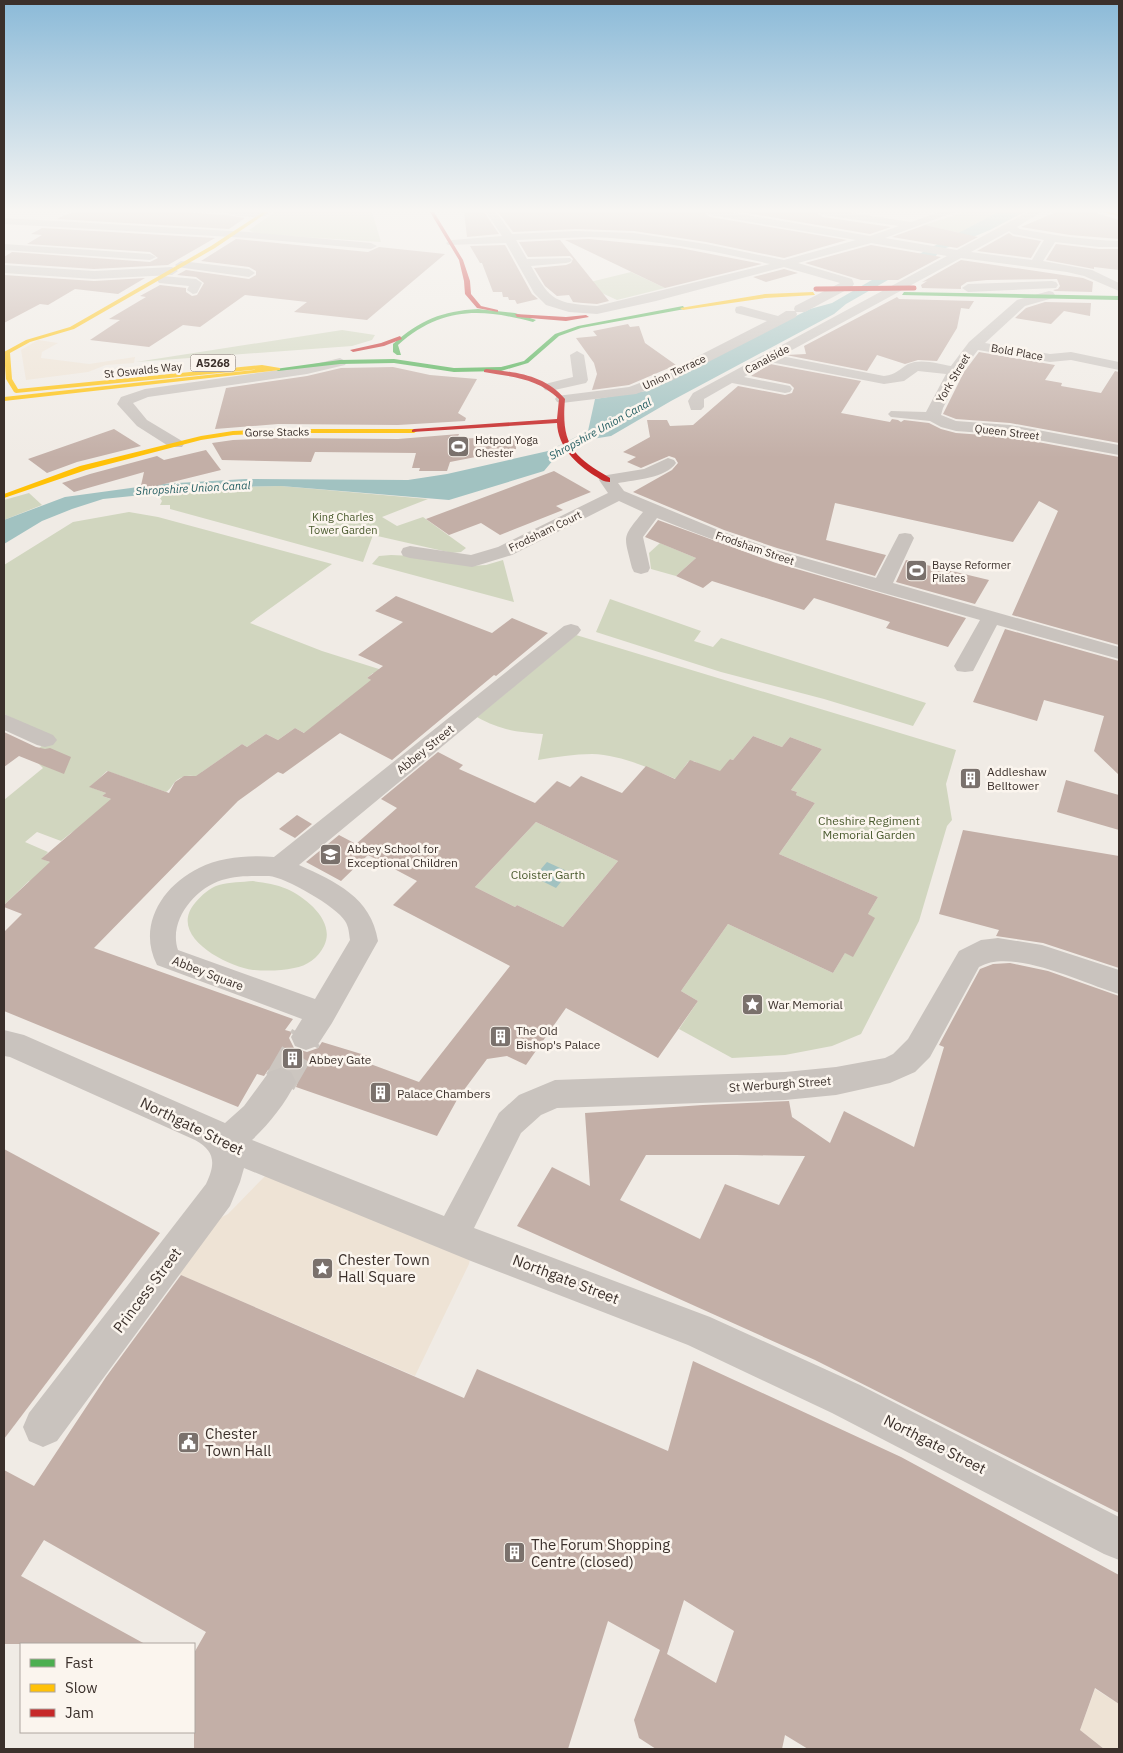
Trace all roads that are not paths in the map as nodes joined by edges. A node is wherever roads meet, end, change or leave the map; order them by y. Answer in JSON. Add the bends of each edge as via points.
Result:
{"nodes":[{"id":1,"x":132,"y":294,"type":"edge"},
{"id":2,"x":468,"y":294,"type":"edge"},
{"id":3,"x":542,"y":294,"type":"edge"},
{"id":4,"x":666,"y":294,"type":"edge"},
{"id":5,"x":725,"y":294,"type":"edge"},
{"id":6,"x":788,"y":294,"type":"edge"},
{"id":7,"x":830,"y":294,"type":"edge"},
{"id":8,"x":887,"y":294,"type":"edge"},
{"id":9,"x":969,"y":294,"type":"edge"},
{"id":10,"x":1023,"y":294,"type":"edge"},
{"id":11,"x":714,"y":295,"type":"junction"},
{"id":12,"x":1049,"y":295,"type":"junction"},
{"id":13,"x":1119,"y":298,"type":"edge"},
{"id":14,"x":442,"y":302,"type":"dead end"},
{"id":15,"x":626,"y":304,"type":"junction"},
{"id":16,"x":741,"y":310,"type":"dead end"},
{"id":17,"x":496,"y":312,"type":"junction"},
{"id":18,"x":517,"y":315,"type":"junction"},
{"id":19,"x":790,"y":315,"type":"junction"},
{"id":20,"x":426,"y":320,"type":"junction"},
{"id":21,"x":1000,"y":321,"type":"junction"},
{"id":22,"x":400,"y":338,"type":"junction"},
{"id":23,"x":551,"y":339,"type":"junction"},
{"id":24,"x":19,"y":345,"type":"junction"},
{"id":25,"x":974,"y":345,"type":"junction"},
{"id":26,"x":313,"y":353,"type":"dead end"},
{"id":27,"x":577,"y":355,"type":"dead end"},
{"id":28,"x":275,"y":357,"type":"dead end"},
{"id":29,"x":769,"y":358,"type":"junction"},
{"id":30,"x":21,"y":361,"type":"dead end"},
{"id":31,"x":340,"y":362,"type":"junction"},
{"id":32,"x":418,"y":364,"type":"junction"},
{"id":33,"x":1119,"y":366,"type":"edge"},
{"id":34,"x":279,"y":369,"type":"junction"},
{"id":35,"x":486,"y":371,"type":"junction"},
{"id":36,"x":955,"y":371,"type":"junction"},
{"id":37,"x":731,"y":379,"type":"junction"},
{"id":38,"x":16,"y":384,"type":"edge"},
{"id":39,"x":550,"y":387,"type":"junction"},
{"id":40,"x":786,"y":389,"type":"dead end"},
{"id":41,"x":4,"y":398,"type":"edge"},
{"id":42,"x":562,"y":399,"type":"junction"},
{"id":43,"x":696,"y":406,"type":"dead end"},
{"id":44,"x":896,"y":414,"type":"dead end"},
{"id":45,"x":934,"y":417,"type":"junction"},
{"id":46,"x":559,"y":421,"type":"junction"},
{"id":47,"x":176,"y":444,"type":"junction"},
{"id":48,"x":1119,"y":450,"type":"edge"},
{"id":49,"x":668,"y":463,"type":"dead end"},
{"id":50,"x":607,"y":480,"type":"junction"},
{"id":51,"x":618,"y":495,"type":"junction"},
{"id":52,"x":4,"y":496,"type":"edge"},
{"id":53,"x":654,"y":510,"type":"junction"},
{"id":54,"x":905,"y":538,"type":"dead end"},
{"id":55,"x":410,"y":552,"type":"dead end"},
{"id":56,"x":640,"y":568,"type":"dead end"},
{"id":57,"x":882,"y":587,"type":"junction"},
{"id":58,"x":991,"y":618,"type":"junction"},
{"id":59,"x":571,"y":630,"type":"dead end"},
{"id":60,"x":1119,"y":653,"type":"edge"},
{"id":61,"x":965,"y":666,"type":"dead end"},
{"id":62,"x":4,"y":721,"type":"edge"},
{"id":63,"x":45,"y":740,"type":"dead end"},
{"id":64,"x":278,"y":868,"type":"junction"},
{"id":65,"x":1119,"y":982,"type":"edge"},
{"id":66,"x":322,"y":1014,"type":"junction"},
{"id":67,"x":306,"y":1037,"type":"tunnel mouth"},
{"id":68,"x":4,"y":1044,"type":"edge"},
{"id":69,"x":280,"y":1082,"type":"tunnel mouth"},
{"id":70,"x":224,"y":1145,"type":"junction"},
{"id":71,"x":452,"y":1236,"type":"junction"},
{"id":72,"x":43,"y":1427,"type":"dead end"},
{"id":73,"x":1119,"y":1539,"type":"edge"}],
"edges":[{"from":1,"to":24,"type":"main road","via":[[72,328]]},
{"from":2,"to":17,"type":"main road","via":[[479,307]]},
{"from":3,"to":15,"type":"street","via":[[550,302],[569,308],[597,310]]},
{"from":4,"to":15,"type":"street"},
{"from":5,"to":11,"type":"main road"},
{"from":6,"to":23,"type":"main road","via":[[688,306],[580,327]]},
{"from":7,"to":19,"type":"street","name":"Union Terrace"},
{"from":8,"to":29,"type":"street","name":"Canalside"},
{"from":9,"to":21,"type":"street","via":[[995,306],[1004,314]]},
{"from":10,"to":12,"type":"main road"},
{"from":11,"to":15,"type":"street"},
{"from":11,"to":18,"type":"main road","via":[[575,319]]},
{"from":12,"to":13,"type":"main road"},
{"from":12,"to":21,"type":"street","name":"York Street","via":[[1021,303]]},
{"from":14,"to":20,"type":"main road"},
{"from":16,"to":19,"type":"street"},
{"from":17,"to":18,"type":"main road"},
{"from":17,"to":20,"type":"main road","via":[[457,312]]},
{"from":18,"to":23,"type":"main road","via":[[540,323],[547,328]]},
{"from":19,"to":42,"type":"street","name":"Union Terrace","via":[[666,378],[631,392]]},
{"from":20,"to":22,"type":"main road"},
{"from":21,"to":25,"type":"street","name":"York Street"},
{"from":22,"to":26,"type":"main road","via":[[367,349]]},
{"from":22,"to":32,"type":"main road","number":"A5268","via":[[395,346],[396,352]]},
{"from":23,"to":35,"type":"main road","via":[[526,362]]},
{"from":24,"to":30,"type":"main road"},
{"from":24,"to":38,"type":"main road","via":[[6,352]]},
{"from":25,"to":33,"type":"street","name":"Bold Place","via":[[1050,358],[1071,356]]},
{"from":25,"to":36,"type":"street","name":"York Street"},
{"from":27,"to":39,"type":"street","via":[[581,380]]},
{"from":28,"to":38,"type":"main road","name":"St Oswalds Way","number":"A5268"},
{"from":29,"to":36,"type":"street","via":[[884,380],[899,378],[914,367]]},
{"from":29,"to":37,"type":"street","name":"Canalside"},
{"from":31,"to":32,"type":"main road","number":"A5268"},
{"from":31,"to":34,"type":"main road","name":"St Oswalds Way","number":"A5268"},
{"from":31,"to":47,"type":"street","via":[[139,395],[126,400],[125,404],[142,423]]},
{"from":32,"to":35,"type":"main road","number":"A5268"},
{"from":34,"to":38,"type":"main road","via":[[262,367]]},
{"from":34,"to":41,"type":"main road","name":"St Oswalds Way","number":"A5268"},
{"from":35,"to":39,"type":"main road","via":[[538,380]]},
{"from":36,"to":45,"type":"street","name":"York Street","via":[[932,413]]},
{"from":37,"to":40,"type":"street"},
{"from":37,"to":43,"type":"street","name":"Canalside","via":[[698,396]]},
{"from":38,"to":41,"type":"main road"},
{"from":39,"to":42,"type":"main road"},
{"from":42,"to":46,"type":"main road"},
{"from":44,"to":45,"type":"street","name":"Queen Street"},
{"from":45,"to":48,"type":"street","name":"Queen Street","via":[[956,426],[1010,430]]},
{"from":46,"to":47,"type":"main road","name":"Gorse Stacks","via":[[398,432],[233,433]]},
{"from":46,"to":50,"type":"main road","via":[[564,442],[586,468]]},
{"from":47,"to":52,"type":"main road","name":"Gorse Stacks","via":[[83,468]]},
{"from":49,"to":50,"type":"street","via":[[648,473]]},
{"from":50,"to":51,"type":"street"},
{"from":51,"to":53,"type":"street","name":"Frodsham Street"},
{"from":51,"to":55,"type":"street","name":"Frodsham Court","via":[[505,551],[472,561]]},
{"from":53,"to":56,"type":"street","via":[[635,532]]},
{"from":53,"to":57,"type":"street","name":"Frodsham Street","via":[[769,554]]},
{"from":54,"to":57,"type":"street"},
{"from":57,"to":58,"type":"street","name":"Frodsham Street"},
{"from":58,"to":60,"type":"street","name":"Frodsham Street"},
{"from":58,"to":61,"type":"street"},
{"from":59,"to":64,"type":"street","name":"Abbey Street"},
{"from":62,"to":63,"type":"street"},
{"from":64,"to":66,"type":"street","name":"Abbey Square","via":[[342,901],[355,912],[361,925],[364,941]]},
{"from":64,"to":66,"type":"street","name":"Abbey Square","via":[[227,870],[196,882],[164,918],[161,930],[163,950],[167,957],[185,966]]},
{"from":65,"to":71,"type":"street","name":"St Werburgh Street","via":[[1018,950],[979,952],[969,960],[919,1048],[904,1063],[890,1070],[836,1081],[785,1086],[555,1094],[530,1105],[510,1123]]},
{"from":66,"to":67,"type":"street","name":"Abbey Square"},
{"from":68,"to":70,"type":"street","name":"Northgate Street","via":[[13,1044],[206,1130],[218,1136]]},
{"from":69,"to":70,"type":"street","via":[[255,1116]]},
{"from":70,"to":71,"type":"street","name":"Northgate Street"},
{"from":70,"to":72,"type":"street","name":"Princess Street","via":[[228,1175],[218,1194]]},
{"from":71,"to":73,"type":"street","name":"Northgate Street","via":[[697,1330],[846,1399]]}]}
